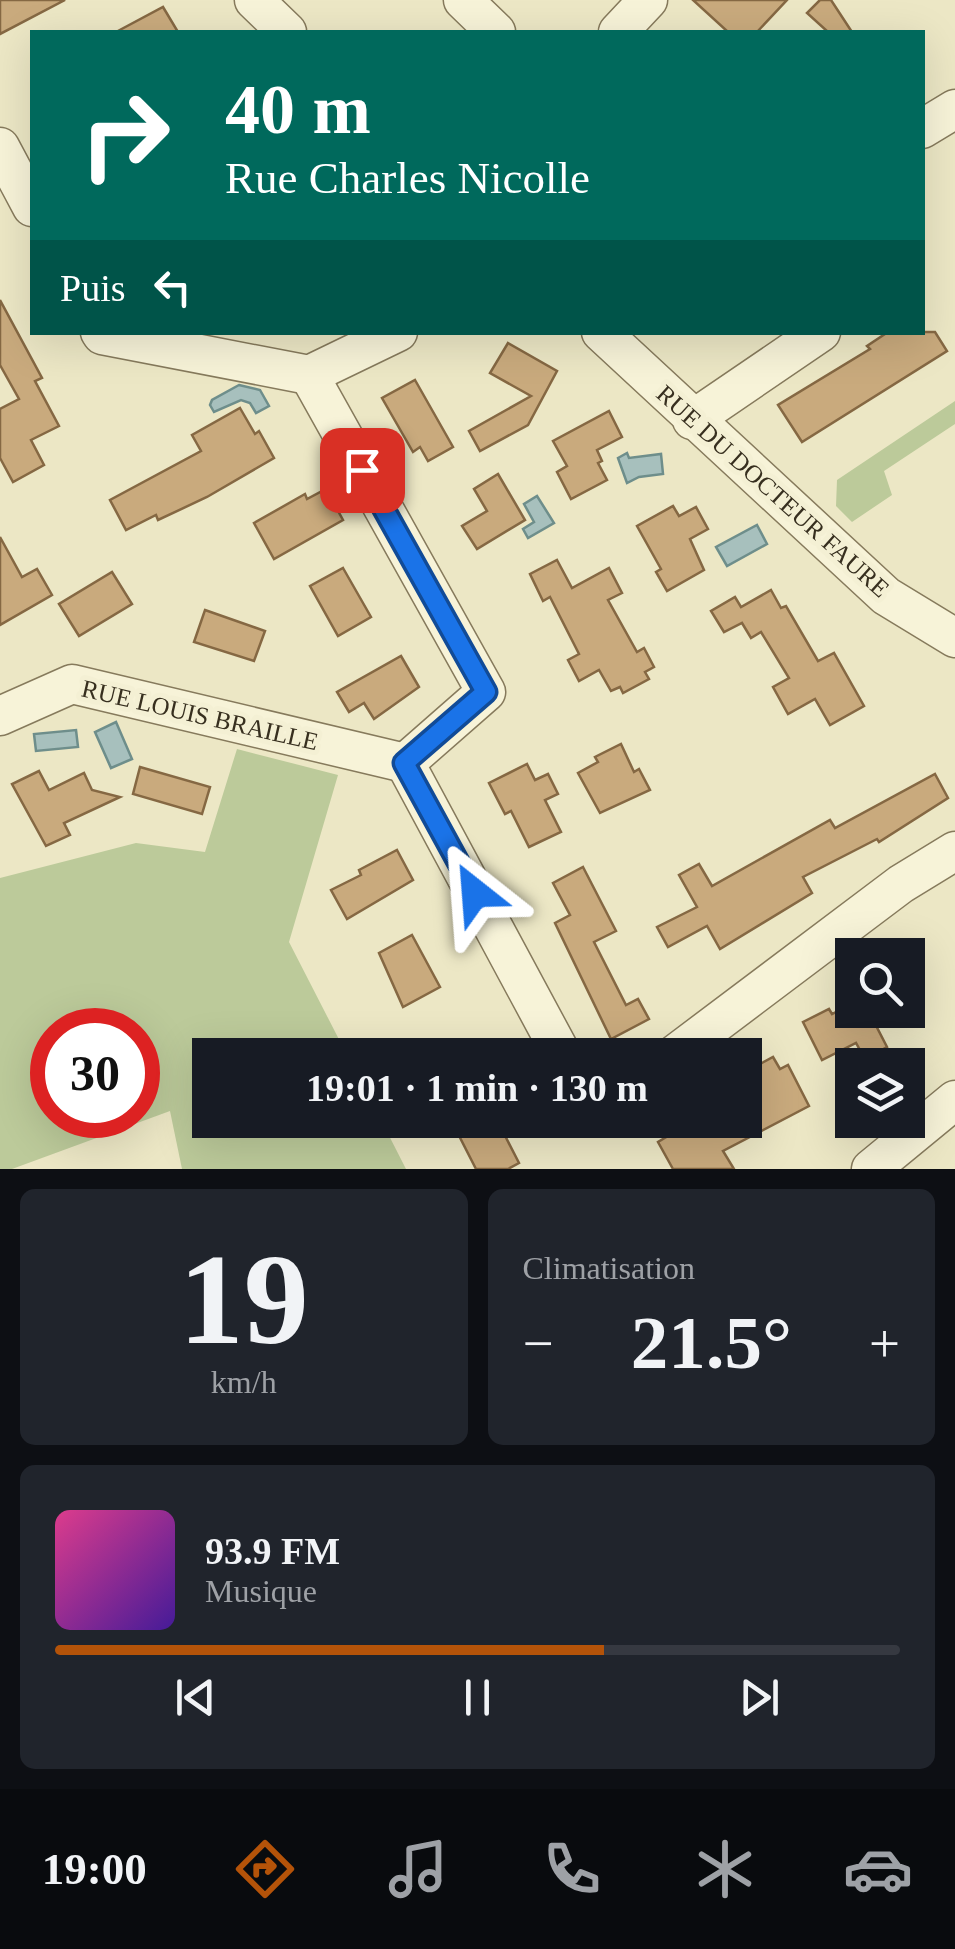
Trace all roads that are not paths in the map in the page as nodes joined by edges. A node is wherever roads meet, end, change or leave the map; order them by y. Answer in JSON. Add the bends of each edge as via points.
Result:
{"nodes":[{"id":1,"x":254,"y":0,"type":"edge"},
{"id":2,"x":463,"y":0,"type":"edge"},
{"id":3,"x":648,"y":0,"type":"edge"},
{"id":4,"x":286,"y":30,"type":"edge"},
{"id":5,"x":494,"y":30,"type":"edge"},
{"id":6,"x":620,"y":30,"type":"edge"},
{"id":7,"x":955,"y":109,"type":"edge"},
{"id":8,"x":925,"y":127,"type":"edge"},
{"id":9,"x":0,"y":147,"type":"edge"},
{"id":10,"x":30,"y":203,"type":"edge"},
{"id":11,"x":102,"y":335,"type":"edge"},
{"id":12,"x":392,"y":335,"type":"edge"},
{"id":13,"x":604,"y":335,"type":"edge"},
{"id":14,"x":815,"y":335,"type":"edge"},
{"id":15,"x":309,"y":375,"type":"junction"},
{"id":16,"x":692,"y":420,"type":"junction"},
{"id":17,"x":955,"y":638,"type":"edge"},
{"id":18,"x":0,"y":716,"type":"edge"},
{"id":19,"x":404,"y":763,"type":"junction"},
{"id":20,"x":955,"y":851,"type":"edge"},
{"id":21,"x":553,"y":1038,"type":"edge"},
{"id":22,"x":697,"y":1038,"type":"edge"},
{"id":23,"x":955,"y":1100,"type":"edge"},
{"id":24,"x":871,"y":1169,"type":"edge"}],
"edges":[{"from":1,"to":4,"type":"street"},
{"from":2,"to":5,"type":"street"},
{"from":3,"to":6,"type":"street"},
{"from":7,"to":8,"type":"street"},
{"from":9,"to":10,"type":"street"},
{"from":11,"to":15,"type":"street"},
{"from":12,"to":15,"type":"street"},
{"from":13,"to":16,"type":"street","name":"RUE DU DOCTEUR FAURE"},
{"from":14,"to":16,"type":"street"},
{"from":15,"to":19,"type":"street","via":[[486,692]]},
{"from":16,"to":17,"type":"street","name":"RUE DU DOCTEUR FAURE","via":[[886,596]]},
{"from":18,"to":19,"type":"street","name":"RUE LOUIS BRAILLE","via":[[72,684]]},
{"from":19,"to":21,"type":"street"},
{"from":20,"to":22,"type":"street"},
{"from":23,"to":24,"type":"street"}]}
